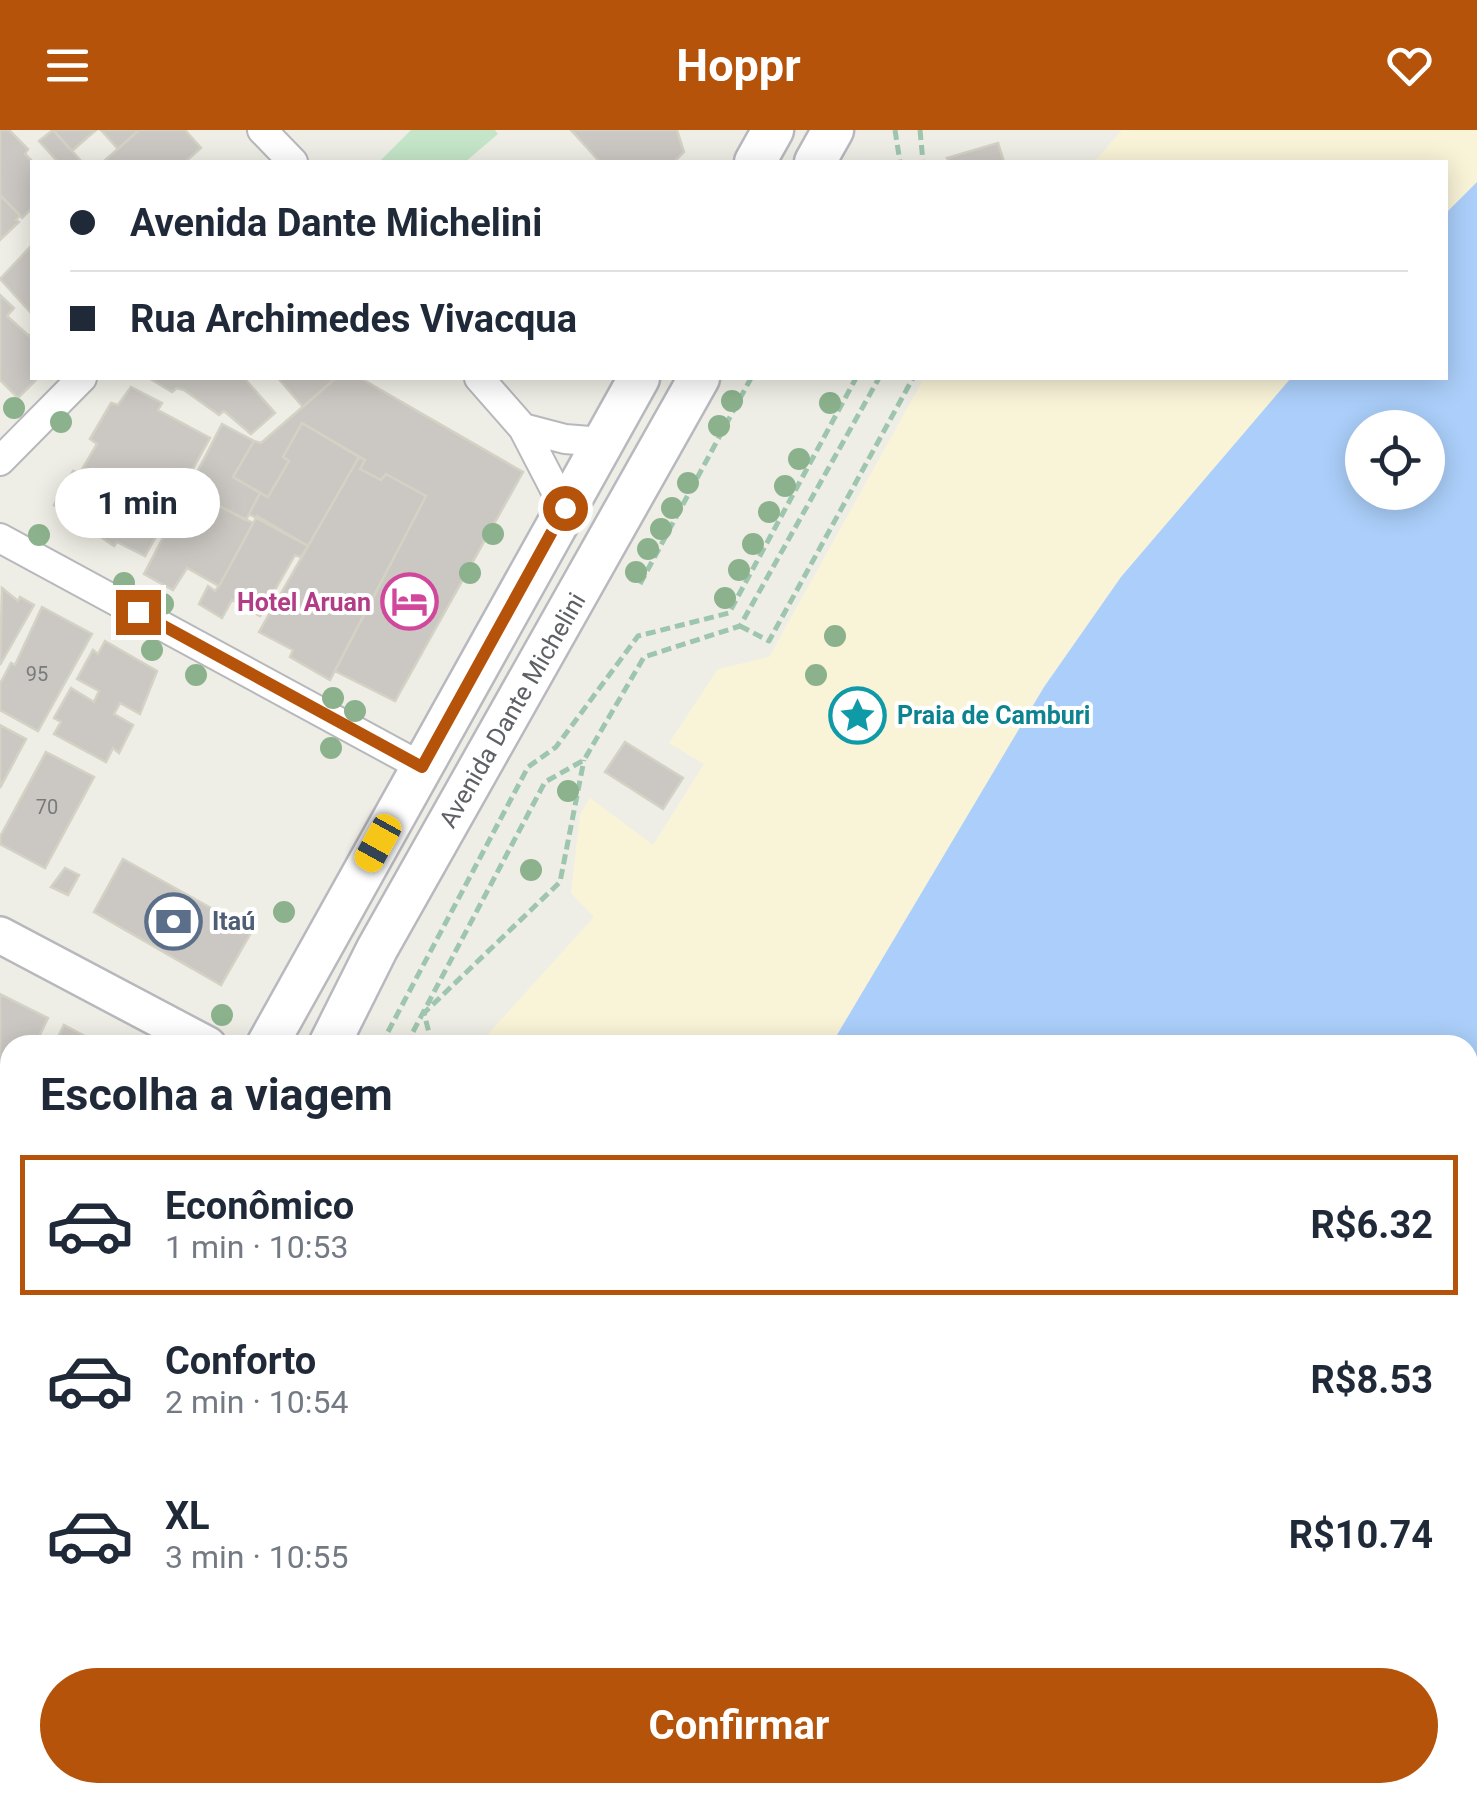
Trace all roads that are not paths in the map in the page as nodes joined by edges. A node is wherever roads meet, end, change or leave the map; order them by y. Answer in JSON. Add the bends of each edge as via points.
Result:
{"nodes":[{"id":1,"x":262,"y":130,"type":"edge"},
{"id":2,"x":773,"y":130,"type":"edge"},
{"id":3,"x":833,"y":130,"type":"edge"},
{"id":4,"x":291,"y":160,"type":"edge"},
{"id":5,"x":756,"y":160,"type":"edge"},
{"id":6,"x":816,"y":160,"type":"edge"},
{"id":7,"x":80,"y":380,"type":"edge"},
{"id":8,"x":482,"y":380,"type":"edge"},
{"id":9,"x":638,"y":380,"type":"edge"},
{"id":10,"x":698,"y":380,"type":"edge"},
{"id":11,"x":523,"y":428,"type":"junction"},
{"id":12,"x":602,"y":442,"type":"junction"},
{"id":13,"x":0,"y":461,"type":"edge"},
{"id":14,"x":565,"y":508,"type":"junction"},
{"id":15,"x":0,"y":538,"type":"edge"},
{"id":16,"x":422,"y":767,"type":"junction"},
{"id":17,"x":0,"y":936,"type":"edge"},
{"id":18,"x":189,"y":1035,"type":"edge"},
{"id":19,"x":273,"y":1035,"type":"edge"},
{"id":20,"x":334,"y":1035,"type":"edge"}],
"edges":[{"from":1,"to":4,"type":"street"},
{"from":2,"to":5,"type":"main road"},
{"from":3,"to":6,"type":"main road"},
{"from":7,"to":13,"type":"street"},
{"from":8,"to":11,"type":"street"},
{"from":9,"to":12,"type":"main road","name":"Avenida Dante Michelini"},
{"from":10,"to":20,"type":"main road","name":"Avenida Dante Michelini"},
{"from":11,"to":12,"type":"street"},
{"from":11,"to":14,"type":"street"},
{"from":12,"to":14,"type":"main road","name":"Avenida Dante Michelini"},
{"from":14,"to":16,"type":"main road","name":"Avenida Dante Michelini"},
{"from":15,"to":16,"type":"street"},
{"from":16,"to":19,"type":"main road","name":"Avenida Dante Michelini"},
{"from":17,"to":18,"type":"street"}]}
